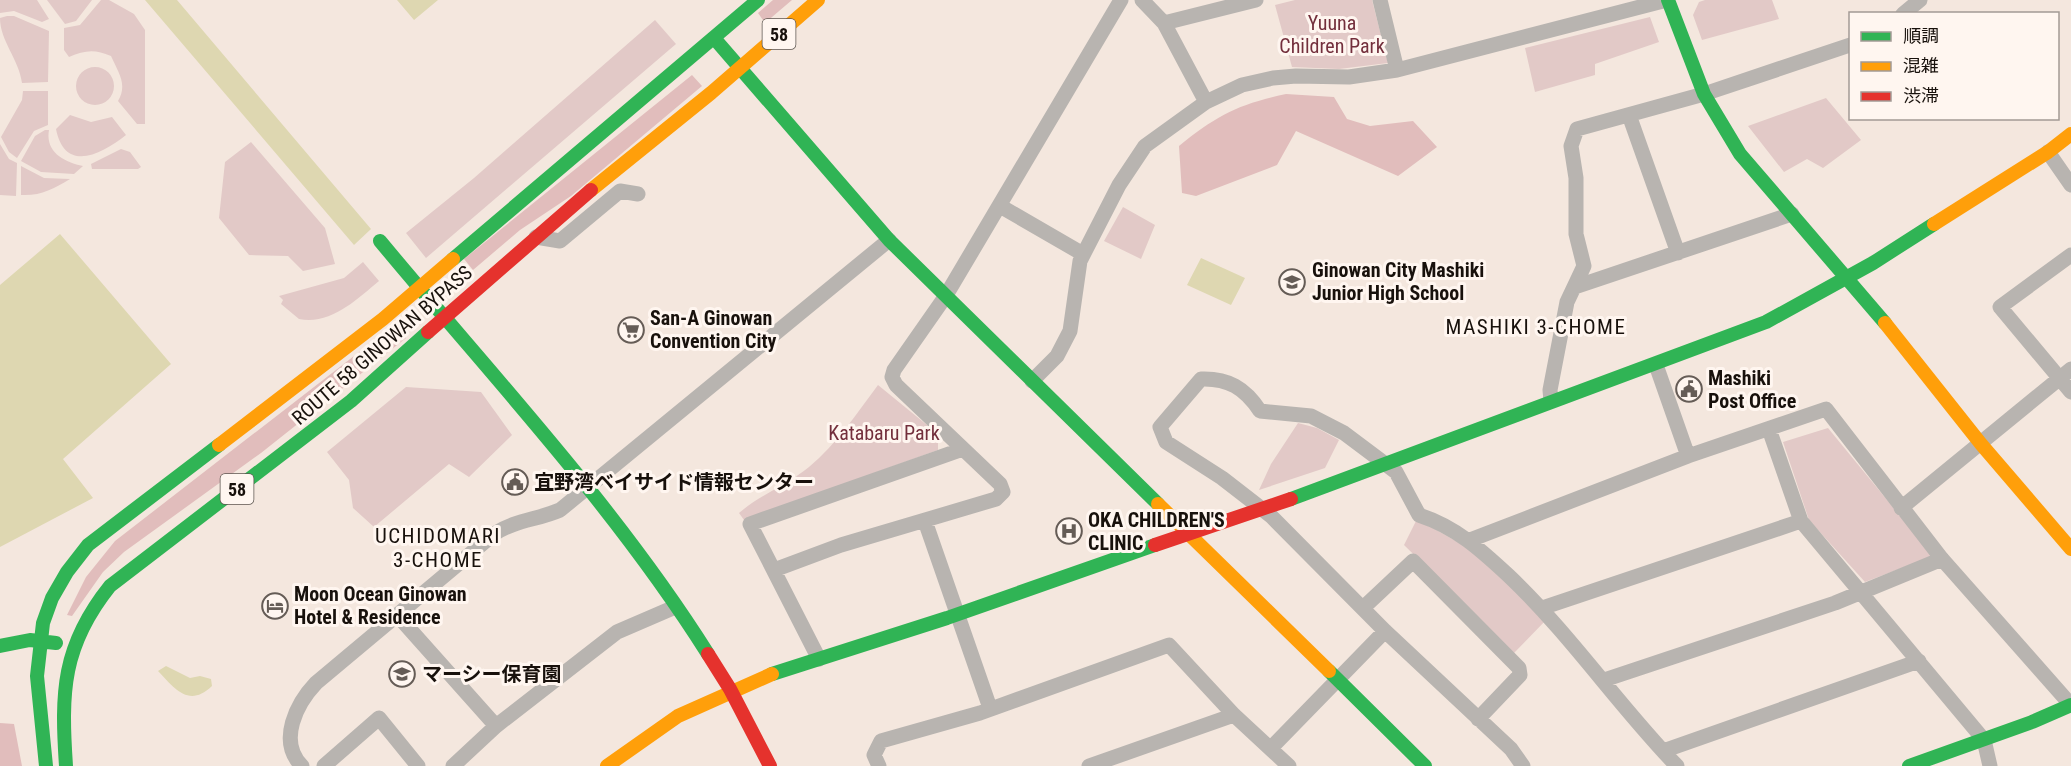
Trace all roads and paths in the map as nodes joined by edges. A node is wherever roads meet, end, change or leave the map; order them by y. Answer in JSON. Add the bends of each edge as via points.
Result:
{"nodes":[{"id":1,"x":758,"y":0,"type":"edge"},
{"id":2,"x":818,"y":0,"type":"edge"},
{"id":3,"x":1121,"y":0,"type":"edge"},
{"id":4,"x":1142,"y":0,"type":"edge"},
{"id":5,"x":1256,"y":0,"type":"edge"},
{"id":6,"x":1380,"y":0,"type":"edge"},
{"id":7,"x":1667,"y":0,"type":"edge"},
{"id":8,"x":1920,"y":0,"type":"edge"},
{"id":9,"x":1905,"y":12,"type":"edge"},
{"id":10,"x":1164,"y":23,"type":"junction"},
{"id":11,"x":714,"y":38,"type":"junction"},
{"id":12,"x":1849,"y":46,"type":"edge"},
{"id":13,"x":740,"y":67,"type":"junction"},
{"id":14,"x":1397,"y":70,"type":"junction"},
{"id":15,"x":1704,"y":94,"type":"junction"},
{"id":16,"x":1206,"y":102,"type":"junction"},
{"id":17,"x":1629,"y":114,"type":"junction"},
{"id":18,"x":2071,"y":134,"type":"edge"},
{"id":19,"x":2048,"y":152,"type":"junction"},
{"id":20,"x":2071,"y":185,"type":"edge"},
{"id":21,"x":638,"y":194,"type":"dead end"},
{"id":22,"x":1000,"y":206,"type":"junction"},
{"id":23,"x":1792,"y":214,"type":"junction"},
{"id":24,"x":536,"y":237,"type":"junction"},
{"id":25,"x":889,"y":240,"type":"junction"},
{"id":26,"x":380,"y":241,"type":"dead end"},
{"id":27,"x":1678,"y":253,"type":"junction"},
{"id":28,"x":1083,"y":254,"type":"junction"},
{"id":29,"x":2071,"y":255,"type":"edge"},
{"id":30,"x":1847,"y":277,"type":"junction"},
{"id":31,"x":1575,"y":287,"type":"junction"},
{"id":32,"x":418,"y":288,"type":"junction"},
{"id":33,"x":945,"y":297,"type":"junction"},
{"id":34,"x":444,"y":319,"type":"junction"},
{"id":35,"x":1656,"y":365,"type":"junction"},
{"id":36,"x":2065,"y":373,"type":"edge"},
{"id":37,"x":1032,"y":381,"type":"junction"},
{"id":38,"x":2071,"y":392,"type":"edge"},
{"id":39,"x":1551,"y":401,"type":"junction"},
{"id":40,"x":1769,"y":429,"type":"junction"},
{"id":41,"x":1981,"y":444,"type":"junction"},
{"id":42,"x":963,"y":449,"type":"junction"},
{"id":43,"x":1688,"y":456,"type":"junction"},
{"id":44,"x":1387,"y":464,"type":"junction"},
{"id":45,"x":586,"y":487,"type":"junction"},
{"id":46,"x":1901,"y":508,"type":"junction"},
{"id":47,"x":1261,"y":510,"type":"junction"},
{"id":48,"x":925,"y":521,"type":"junction"},
{"id":49,"x":1801,"y":521,"type":"junction"},
{"id":50,"x":1188,"y":532,"type":"junction"},
{"id":51,"x":1470,"y":540,"type":"junction"},
{"id":52,"x":2071,"y":549,"type":"edge"},
{"id":53,"x":1942,"y":559,"type":"junction"},
{"id":54,"x":774,"y":570,"type":"junction"},
{"id":55,"x":1861,"y":592,"type":"junction"},
{"id":56,"x":675,"y":607,"type":"junction"},
{"id":57,"x":1363,"y":608,"type":"junction"},
{"id":58,"x":1542,"y":608,"type":"junction"},
{"id":59,"x":957,"y":615,"type":"junction"},
{"id":60,"x":398,"y":616,"type":"junction"},
{"id":61,"x":1385,"y":631,"type":"junction"},
{"id":62,"x":39,"y":640,"type":"junction"},
{"id":63,"x":0,"y":646,"type":"edge"},
{"id":64,"x":73,"y":646,"type":"junction"},
{"id":65,"x":819,"y":660,"type":"junction"},
{"id":66,"x":1919,"y":661,"type":"junction"},
{"id":67,"x":1338,"y":678,"type":"junction"},
{"id":68,"x":1604,"y":680,"type":"junction"},
{"id":69,"x":731,"y":691,"type":"junction"},
{"id":70,"x":2071,"y":705,"type":"edge"},
{"id":71,"x":990,"y":708,"type":"junction"},
{"id":72,"x":1234,"y":715,"type":"junction"},
{"id":73,"x":1478,"y":719,"type":"junction"},
{"id":74,"x":496,"y":726,"type":"junction"},
{"id":75,"x":1984,"y":740,"type":"junction"},
{"id":76,"x":1271,"y":748,"type":"junction"},
{"id":77,"x":1663,"y":752,"type":"junction"},
{"id":78,"x":46,"y":766,"type":"edge"},
{"id":79,"x":66,"y":766,"type":"edge"},
{"id":80,"x":302,"y":766,"type":"edge"},
{"id":81,"x":324,"y":766,"type":"edge"},
{"id":82,"x":418,"y":766,"type":"edge"},
{"id":83,"x":453,"y":766,"type":"edge"},
{"id":84,"x":607,"y":766,"type":"edge"},
{"id":85,"x":770,"y":766,"type":"edge"},
{"id":86,"x":879,"y":766,"type":"edge"},
{"id":87,"x":1089,"y":766,"type":"edge"},
{"id":88,"x":1289,"y":766,"type":"edge"},
{"id":89,"x":1425,"y":766,"type":"edge"},
{"id":90,"x":1523,"y":766,"type":"edge"},
{"id":91,"x":1677,"y":766,"type":"edge"},
{"id":92,"x":1909,"y":766,"type":"edge"},
{"id":93,"x":1990,"y":766,"type":"edge"}],
"edges":[{"from":1,"to":11,"type":"main road","name":"ROUTE 58 GINOWAN BYPASS","number":"58"},
{"from":2,"to":13,"type":"main road","name":"ROUTE 58 GINOWAN BYPASS","number":"58"},
{"from":3,"to":22,"type":"street"},
{"from":4,"to":10,"type":"street"},
{"from":5,"to":10,"type":"street"},
{"from":6,"to":14,"type":"street"},
{"from":7,"to":14,"type":"street"},
{"from":7,"to":15,"type":"main road"},
{"from":8,"to":9,"type":"street"},
{"from":10,"to":16,"type":"street"},
{"from":11,"to":13,"type":"main road"},
{"from":11,"to":32,"type":"main road","name":"ROUTE 58 GINOWAN BYPASS","number":"58"},
{"from":12,"to":15,"type":"street"},
{"from":13,"to":24,"type":"main road","name":"ROUTE 58 GINOWAN BYPASS","number":"58"},
{"from":13,"to":25,"type":"main road"},
{"from":14,"to":16,"type":"street","via":[[1349,77],[1273,78],[1242,85]]},
{"from":15,"to":17,"type":"street"},
{"from":15,"to":23,"type":"main road","via":[[1740,154]]},
{"from":16,"to":28,"type":"street","via":[[1145,146],[1119,185]]},
{"from":17,"to":27,"type":"street"},
{"from":17,"to":31,"type":"street","via":[[1577,129],[1571,146],[1576,178],[1576,234],[1584,266]]},
{"from":18,"to":19,"type":"main road"},
{"from":19,"to":20,"type":"street"},
{"from":19,"to":30,"type":"main road"},
{"from":21,"to":24,"type":"street","via":[[620,191],[560,241]]},
{"from":22,"to":28,"type":"street"},
{"from":22,"to":33,"type":"street"},
{"from":23,"to":27,"type":"street"},
{"from":23,"to":30,"type":"main road"},
{"from":24,"to":34,"type":"main road","name":"ROUTE 58 GINOWAN BYPASS","number":"58"},
{"from":25,"to":33,"type":"main road"},
{"from":25,"to":45,"type":"street"},
{"from":26,"to":32,"type":"main road"},
{"from":27,"to":31,"type":"street"},
{"from":28,"to":37,"type":"street","via":[[1070,331],[1057,356]]},
{"from":29,"to":36,"type":"street","via":[[2001,307]]},
{"from":30,"to":35,"type":"main road","via":[[1766,322]]},
{"from":30,"to":41,"type":"main road"},
{"from":31,"to":39,"type":"street","via":[[1567,302]]},
{"from":32,"to":34,"type":"main road"},
{"from":32,"to":62,"type":"main road","name":"ROUTE 58 GINOWAN BYPASS","number":"58","via":[[88,545],[61,580]]},
{"from":33,"to":37,"type":"main road"},
{"from":33,"to":42,"type":"street","via":[[892,377]]},
{"from":34,"to":45,"type":"main road"},
{"from":34,"to":64,"type":"main road","name":"ROUTE 58 GINOWAN BYPASS","number":"58","via":[[281,457],[122,576],[91,609]]},
{"from":35,"to":39,"type":"main road"},
{"from":35,"to":43,"type":"street"},
{"from":36,"to":38,"type":"street"},
{"from":36,"to":41,"type":"street"},
{"from":37,"to":50,"type":"main road"},
{"from":39,"to":44,"type":"main road"},
{"from":40,"to":43,"type":"street"},
{"from":40,"to":46,"type":"street","via":[[1826,409]]},
{"from":40,"to":49,"type":"street"},
{"from":41,"to":46,"type":"street"},
{"from":41,"to":52,"type":"main road"},
{"from":42,"to":48,"type":"street","via":[[1000,484],[1003,492],[996,498]]},
{"from":42,"to":54,"type":"street","via":[[750,524]]},
{"from":43,"to":51,"type":"street"},
{"from":44,"to":47,"type":"main road"},
{"from":44,"to":47,"type":"street","via":[[1344,433],[1311,416],[1260,411],[1251,397],[1221,378],[1201,379],[1160,427],[1166,442],[1222,478]]},
{"from":44,"to":51,"type":"street","via":[[1396,472],[1419,515],[1441,522]]},
{"from":45,"to":56,"type":"main road"},
{"from":45,"to":60,"type":"street","via":[[560,510],[510,524],[494,534]]},
{"from":46,"to":53,"type":"street"},
{"from":47,"to":50,"type":"main road"},
{"from":47,"to":57,"type":"street"},
{"from":48,"to":54,"type":"street","via":[[841,545]]},
{"from":48,"to":59,"type":"street"},
{"from":49,"to":55,"type":"street"},
{"from":49,"to":58,"type":"street"},
{"from":50,"to":59,"type":"main road"},
{"from":50,"to":67,"type":"main road"},
{"from":51,"to":58,"type":"street"},
{"from":53,"to":55,"type":"street"},
{"from":53,"to":70,"type":"street"},
{"from":54,"to":65,"type":"street"},
{"from":55,"to":66,"type":"street"},
{"from":55,"to":68,"type":"street"},
{"from":56,"to":69,"type":"main road"},
{"from":56,"to":74,"type":"street","via":[[617,632]]},
{"from":57,"to":61,"type":"street"},
{"from":57,"to":73,"type":"street","via":[[1413,561],[1519,668],[1520,675]]},
{"from":58,"to":68,"type":"street"},
{"from":59,"to":65,"type":"main road"},
{"from":59,"to":71,"type":"street"},
{"from":60,"to":74,"type":"street"},
{"from":60,"to":80,"type":"street","via":[[302,698],[293,718],[291,739]]},
{"from":61,"to":67,"type":"street"},
{"from":61,"to":73,"type":"street"},
{"from":62,"to":63,"type":"main road"},
{"from":62,"to":64,"type":"main road"},
{"from":62,"to":78,"type":"main road","name":"ROUTE 58 GINOWAN BYPASS","number":"58","via":[[36,696]]},
{"from":64,"to":79,"type":"main road","name":"ROUTE 58 GINOWAN BYPASS","number":"58","via":[[62,704]]},
{"from":65,"to":69,"type":"main road"},
{"from":66,"to":75,"type":"street"},
{"from":66,"to":77,"type":"street"},
{"from":67,"to":76,"type":"street"},
{"from":67,"to":89,"type":"main road"},
{"from":68,"to":77,"type":"street"},
{"from":69,"to":84,"type":"main road","via":[[676,717]]},
{"from":69,"to":85,"type":"main road"},
{"from":70,"to":75,"type":"main road"},
{"from":71,"to":72,"type":"street","via":[[1169,645]]},
{"from":71,"to":86,"type":"street","via":[[881,741],[874,755]]},
{"from":72,"to":76,"type":"street"},
{"from":72,"to":87,"type":"street"},
{"from":73,"to":90,"type":"street","via":[[1511,748]]},
{"from":74,"to":83,"type":"street"},
{"from":75,"to":92,"type":"main road"},
{"from":75,"to":93,"type":"street"},
{"from":76,"to":88,"type":"street"},
{"from":77,"to":91,"type":"street"},
{"from":81,"to":82,"type":"street","via":[[379,718]]}]}
